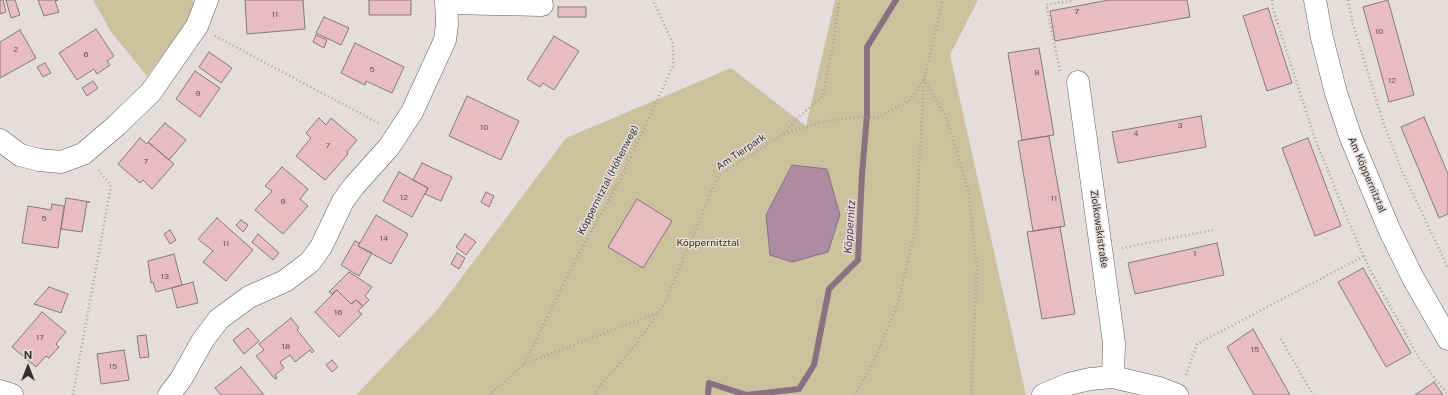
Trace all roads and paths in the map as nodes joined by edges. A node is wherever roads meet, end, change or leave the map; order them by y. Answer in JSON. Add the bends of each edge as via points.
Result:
{"nodes":[{"id":1,"x":207,"y":0,"type":"edge"},
{"id":2,"x":653,"y":0,"type":"edge"},
{"id":3,"x":839,"y":0,"type":"edge"},
{"id":4,"x":943,"y":0,"type":"edge"},
{"id":5,"x":1074,"y":0,"type":"edge"},
{"id":6,"x":1272,"y":0,"type":"edge"},
{"id":7,"x":1315,"y":0,"type":"edge"},
{"id":8,"x":1348,"y":0,"type":"edge"},
{"id":9,"x":446,"y":2,"type":"edge"},
{"id":10,"x":542,"y":5,"type":"dead end"},
{"id":11,"x":197,"y":26,"type":"junction"},
{"id":12,"x":924,"y":79,"type":"junction"},
{"id":13,"x":1078,"y":82,"type":"joint"},
{"id":14,"x":399,"y":134,"type":"junction"},
{"id":15,"x":783,"y":134,"type":"junction"},
{"id":16,"x":0,"y":140,"type":"edge"},
{"id":17,"x":83,"y":154,"type":"junction"},
{"id":18,"x":1213,"y":230,"type":"dead end"},
{"id":19,"x":1102,"y":252,"type":"junction"},
{"id":20,"x":1364,"y":256,"type":"junction"},
{"id":21,"x":1448,"y":268,"type":"edge"},
{"id":22,"x":658,"y":313,"type":"junction"},
{"id":23,"x":1281,"y":339,"type":"dead end"},
{"id":24,"x":1448,"y":339,"type":"edge"},
{"id":25,"x":524,"y":364,"type":"junction"},
{"id":26,"x":1113,"y":377,"type":"junction"},
{"id":27,"x":1181,"y":388,"type":"edge"},
{"id":28,"x":0,"y":391,"type":"edge"},
{"id":29,"x":12,"y":395,"type":"edge"},
{"id":30,"x":73,"y":395,"type":"edge"},
{"id":31,"x":169,"y":395,"type":"edge"},
{"id":32,"x":489,"y":395,"type":"edge"},
{"id":33,"x":595,"y":395,"type":"edge"},
{"id":34,"x":855,"y":395,"type":"edge"},
{"id":35,"x":971,"y":395,"type":"edge"},
{"id":36,"x":1043,"y":395,"type":"edge"},
{"id":37,"x":1313,"y":395,"type":"edge"},
{"id":38,"x":1448,"y":395,"type":"edge"}],
"edges":[{"from":1,"to":11,"type":"street"},
{"from":2,"to":25,"type":"path","name":"Köppernitztal (Höhenweg)","via":[[673,44],[673,66],[621,178],[576,259]]},
{"from":3,"to":15,"type":"path","via":[[823,96]]},
{"from":4,"to":12,"type":"path","name":"Am Tierpark"},
{"from":5,"to":13,"type":"path","via":[[1046,5],[1062,80]]},
{"from":6,"to":20,"type":"path","via":[[1315,139]]},
{"from":7,"to":24,"type":"street","name":"Am Köppernitztal","via":[[1336,93],[1351,138],[1413,278]]},
{"from":8,"to":21,"type":"path","via":[[1384,125],[1402,171]]},
{"from":9,"to":10,"type":"street"},
{"from":9,"to":14,"type":"street","via":[[445,40],[412,112]]},
{"from":11,"to":14,"type":"path"},
{"from":11,"to":17,"type":"street","via":[[151,92]]},
{"from":12,"to":15,"type":"path","name":"Am Tierpark","via":[[910,100],[877,118],[825,121]]},
{"from":12,"to":34,"type":"path","via":[[916,226],[898,303]]},
{"from":12,"to":35,"type":"path","via":[[947,119],[968,190],[977,268]]},
{"from":13,"to":19,"type":"street","name":"Ziolkowskistraße"},
{"from":14,"to":31,"type":"street","via":[[343,201],[321,248],[310,262],[285,281],[249,297],[219,319]]},
{"from":15,"to":22,"type":"path","name":"Am Tierpark","via":[[718,176],[665,303]]},
{"from":16,"to":17,"type":"street","via":[[20,155],[39,160],[61,162]]},
{"from":17,"to":30,"type":"path","via":[[112,184]]},
{"from":18,"to":19,"type":"path"},
{"from":19,"to":26,"type":"street","name":"Ziolkowskistraße","via":[[1114,343]]},
{"from":20,"to":27,"type":"path","via":[[1196,344]]},
{"from":20,"to":38,"type":"path","via":[[1418,358]]},
{"from":22,"to":25,"type":"path","name":"Köppernitztal (Höhenweg)"},
{"from":22,"to":33,"type":"path","name":"Am Tierpark"},
{"from":23,"to":37,"type":"path"},
{"from":25,"to":32,"type":"path","name":"Köppernitztal (Höhenweg)"},
{"from":26,"to":27,"type":"street"},
{"from":26,"to":36,"type":"street","via":[[1069,384]]},
{"from":28,"to":29,"type":"street"}]}
